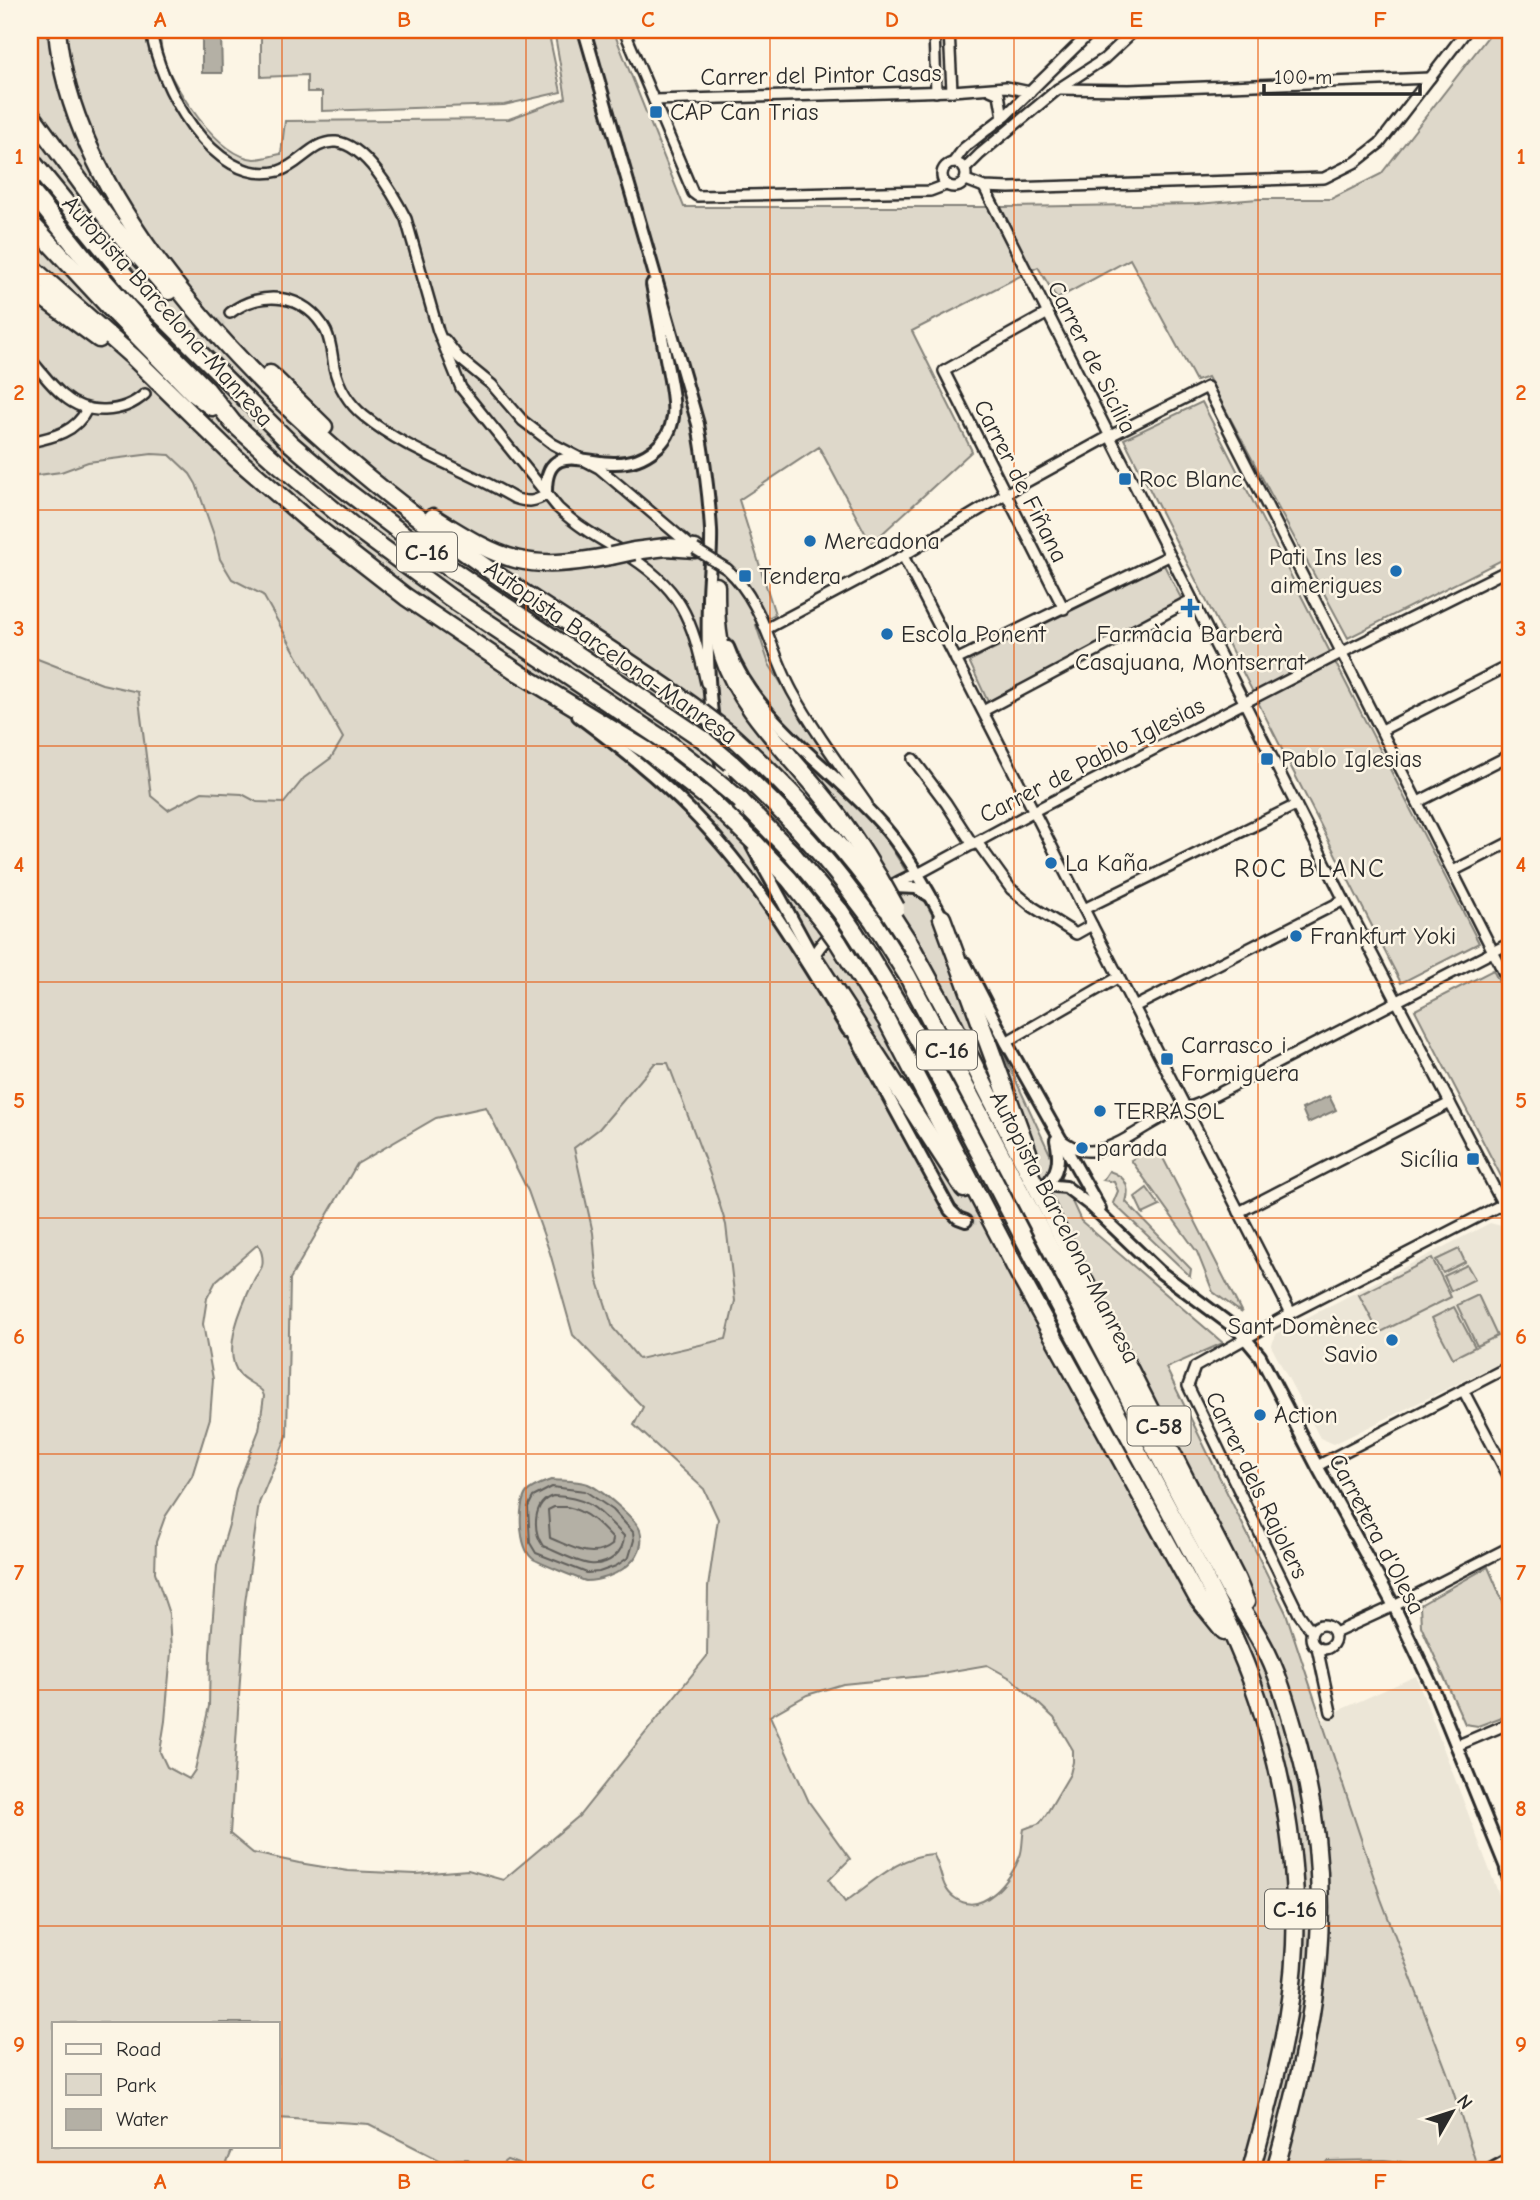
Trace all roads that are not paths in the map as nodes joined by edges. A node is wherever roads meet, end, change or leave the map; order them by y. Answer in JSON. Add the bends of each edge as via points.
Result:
{"nodes":[{"id":1,"x":57,"y":30,"type":"edge"},
{"id":2,"x":151,"y":30,"type":"edge"},
{"id":3,"x":584,"y":30,"type":"edge"},
{"id":4,"x":624,"y":30,"type":"edge"},
{"id":5,"x":934,"y":30,"type":"edge"},
{"id":6,"x":949,"y":30,"type":"edge"},
{"id":7,"x":1093,"y":30,"type":"edge"},
{"id":8,"x":1135,"y":30,"type":"edge"},
{"id":9,"x":1466,"y":30,"type":"edge"},
{"id":10,"x":1430,"y":78,"type":"junction"},
{"id":11,"x":1058,"y":89,"type":"junction"},
{"id":12,"x":990,"y":90,"type":"junction"},
{"id":13,"x":936,"y":92,"type":"junction"},
{"id":14,"x":952,"y":92,"type":"junction"},
{"id":15,"x":1030,"y":92,"type":"junction"},
{"id":16,"x":654,"y":100,"type":"junction"},
{"id":17,"x":30,"y":113,"type":"edge"},
{"id":18,"x":1003,"y":117,"type":"junction"},
{"id":19,"x":30,"y":159,"type":"edge"},
{"id":20,"x":953,"y":163,"type":"junction"},
{"id":21,"x":965,"y":169,"type":"junction"},
{"id":22,"x":966,"y":180,"type":"junction"},
{"id":23,"x":107,"y":184,"type":"junction"},
{"id":24,"x":946,"y":185,"type":"junction"},
{"id":25,"x":984,"y":187,"type":"junction"},
{"id":26,"x":30,"y":190,"type":"edge"},
{"id":27,"x":30,"y":222,"type":"edge"},
{"id":28,"x":641,"y":228,"type":"junction"},
{"id":29,"x":30,"y":266,"type":"edge"},
{"id":30,"x":30,"y":289,"type":"edge"},
{"id":31,"x":230,"y":313,"type":"tunnel mouth"},
{"id":32,"x":1048,"y":313,"type":"junction"},
{"id":33,"x":435,"y":319,"type":"junction"},
{"id":34,"x":231,"y":350,"type":"junction"},
{"id":35,"x":30,"y":359,"type":"edge"},
{"id":36,"x":160,"y":385,"type":"junction"},
{"id":37,"x":145,"y":394,"type":"dead end"},
{"id":38,"x":88,"y":409,"type":"junction"},
{"id":39,"x":233,"y":423,"type":"junction"},
{"id":40,"x":1110,"y":436,"type":"junction"},
{"id":41,"x":30,"y":442,"type":"edge"},
{"id":42,"x":582,"y":458,"type":"junction"},
{"id":43,"x":546,"y":493,"type":"junction"},
{"id":44,"x":1006,"y":494,"type":"junction"},
{"id":45,"x":703,"y":547,"type":"junction"},
{"id":46,"x":903,"y":556,"type":"junction"},
{"id":47,"x":1169,"y":556,"type":"junction"},
{"id":48,"x":1510,"y":569,"type":"edge"},
{"id":49,"x":716,"y":586,"type":"junction"},
{"id":50,"x":1191,"y":600,"type":"junction"},
{"id":51,"x":1064,"y":609,"type":"junction"},
{"id":52,"x":766,"y":629,"type":"junction"},
{"id":53,"x":1343,"y":653,"type":"junction"},
{"id":54,"x":956,"y":660,"type":"junction"},
{"id":55,"x":1510,"y":665,"type":"edge"},
{"id":56,"x":520,"y":673,"type":"junction"},
{"id":57,"x":1246,"y":702,"type":"junction"},
{"id":58,"x":705,"y":705,"type":"junction"},
{"id":59,"x":983,"y":711,"type":"junction"},
{"id":60,"x":1382,"y":730,"type":"junction"},
{"id":61,"x":1510,"y":755,"type":"edge"},
{"id":62,"x":913,"y":758,"type":"dead end"},
{"id":63,"x":1418,"y":802,"type":"junction"},
{"id":64,"x":1296,"y":805,"type":"junction"},
{"id":65,"x":1034,"y":811,"type":"junction"},
{"id":66,"x":885,"y":828,"type":"junction"},
{"id":67,"x":1510,"y":842,"type":"edge"},
{"id":68,"x":975,"y":844,"type":"junction"},
{"id":69,"x":1453,"y":871,"type":"junction"},
{"id":70,"x":918,"y":874,"type":"junction"},
{"id":71,"x":873,"y":879,"type":"junction"},
{"id":72,"x":894,"y":887,"type":"junction"},
{"id":73,"x":930,"y":896,"type":"junction"},
{"id":74,"x":1345,"y":900,"type":"junction"},
{"id":75,"x":1084,"y":909,"type":"junction"},
{"id":76,"x":942,"y":918,"type":"junction"},
{"id":77,"x":1092,"y":925,"type":"junction"},
{"id":78,"x":1510,"y":943,"type":"edge"},
{"id":79,"x":1494,"y":952,"type":"junction"},
{"id":80,"x":813,"y":957,"type":"junction"},
{"id":81,"x":1119,"y":977,"type":"junction"},
{"id":82,"x":1510,"y":985,"type":"edge"},
{"id":83,"x":1398,"y":1000,"type":"junction"},
{"id":84,"x":1134,"y":1007,"type":"junction"},
{"id":85,"x":1006,"y":1042,"type":"junction"},
{"id":86,"x":866,"y":1059,"type":"junction"},
{"id":87,"x":1450,"y":1103,"type":"junction"},
{"id":88,"x":1187,"y":1110,"type":"junction"},
{"id":89,"x":1051,"y":1124,"type":"junction"},
{"id":90,"x":1059,"y":1138,"type":"junction"},
{"id":91,"x":1047,"y":1185,"type":"junction"},
{"id":92,"x":1510,"y":1196,"type":"edge"},
{"id":93,"x":1507,"y":1203,"type":"edge"},
{"id":94,"x":1239,"y":1212,"type":"junction"},
{"id":95,"x":1510,"y":1218,"type":"edge"},
{"id":96,"x":966,"y":1221,"type":"dead end"},
{"id":97,"x":1112,"y":1226,"type":"junction"},
{"id":98,"x":1022,"y":1280,"type":"junction"},
{"id":99,"x":1291,"y":1313,"type":"junction"},
{"id":100,"x":1248,"y":1339,"type":"junction"},
{"id":101,"x":1510,"y":1366,"type":"edge"},
{"id":102,"x":1463,"y":1390,"type":"junction"},
{"id":103,"x":1317,"y":1466,"type":"junction"},
{"id":104,"x":1510,"y":1479,"type":"edge"},
{"id":105,"x":1510,"y":1546,"type":"edge"},
{"id":106,"x":1394,"y":1606,"type":"junction"},
{"id":107,"x":1312,"y":1632,"type":"junction"},
{"id":108,"x":1335,"y":1633,"type":"junction"},
{"id":109,"x":1264,"y":1647,"type":"junction"},
{"id":110,"x":1317,"y":1647,"type":"junction"},
{"id":111,"x":1239,"y":1650,"type":"junction"},
{"id":112,"x":1331,"y":1712,"type":"dead end"},
{"id":113,"x":1510,"y":1723,"type":"edge"},
{"id":114,"x":1456,"y":1745,"type":"junction"},
{"id":115,"x":1509,"y":1872,"type":"edge"},
{"id":116,"x":1510,"y":2159,"type":"edge"},
{"id":117,"x":1251,"y":2170,"type":"edge"},
{"id":118,"x":1275,"y":2170,"type":"edge"},
{"id":119,"x":1490,"y":2170,"type":"edge"}],
"edges":[{"from":1,"to":23,"type":"highway","via":[[59,55],[76,115]]},
{"from":2,"to":33,"type":"street","via":[[159,65],[187,120],[225,160],[246,169],[278,171],[332,141],[362,155],[406,219]]},
{"from":3,"to":28,"type":"street","number":"C-58"},
{"from":4,"to":16,"type":"street"},
{"from":5,"to":13,"type":"street"},
{"from":6,"to":14,"type":"street"},
{"from":7,"to":15,"type":"street"},
{"from":8,"to":11,"type":"street","via":[[1099,63]]},
{"from":9,"to":10,"type":"street"},
{"from":10,"to":11,"type":"street"},
{"from":10,"to":25,"type":"street","via":[[1380,143],[1356,162],[1318,179]]},
{"from":11,"to":21,"type":"street"},
{"from":12,"to":14,"type":"street","name":"Carrer del Pintor Casas"},
{"from":12,"to":15,"type":"street","name":"Carrer del Pintor Casas","via":[[1006,87]]},
{"from":12,"to":18,"type":"street","via":[[999,94]]},
{"from":13,"to":14,"type":"street","name":"Carrer del Pintor Casas"},
{"from":13,"to":16,"type":"street","name":"Carrer del Pintor Casas"},
{"from":15,"to":18,"type":"street"},
{"from":16,"to":24,"type":"street","via":[[697,196],[930,191]]},
{"from":17,"to":34,"type":"highway","via":[[111,225],[200,325]]},
{"from":18,"to":20,"type":"street","via":[[964,148]]},
{"from":19,"to":109,"type":"highway","name":"Autopista Barcelona-Manresa","number":"C-16","bridge":true,"via":[[141,294],[290,443],[436,559],[704,740],[831,865],[907,975],[1230,1591]]},
{"from":20,"to":21,"type":"street"},
{"from":20,"to":24,"type":"street","via":[[943,170]]},
{"from":21,"to":22,"type":"street"},
{"from":22,"to":24,"type":"street","via":[[957,187]]},
{"from":22,"to":25,"type":"street"},
{"from":23,"to":34,"type":"highway","via":[[158,261]]},
{"from":23,"to":45,"type":"highway","bridge":true,"via":[[240,345],[312,416],[423,510],[468,539],[519,561],[551,564],[666,547]]},
{"from":25,"to":32,"type":"street","name":"Carrer de Sicília"},
{"from":26,"to":39,"type":"highway","name":"Autopista Barcelona-Manresa","number":"C-16","via":[[92,267]]},
{"from":27,"to":39,"type":"highway","via":[[192,392]]},
{"from":28,"to":42,"type":"street","via":[[672,393],[670,429],[662,443],[638,459],[614,463]]},
{"from":28,"to":45,"type":"street","number":"C-58","via":[[698,424],[707,479]]},
{"from":29,"to":36,"type":"highway"},
{"from":30,"to":36,"type":"highway"},
{"from":31,"to":43,"type":"street","via":[[267,296],[307,308],[324,328],[338,380],[363,415],[514,498],[527,503]]},
{"from":32,"to":40,"type":"street","name":"Carrer de Sicília"},
{"from":32,"to":44,"type":"street","name":"Carrer de Fiñana","via":[[944,371]]},
{"from":33,"to":42,"type":"street","via":[[453,351],[492,385],[523,421]]},
{"from":33,"to":43,"type":"street","via":[[461,388]]},
{"from":34,"to":58,"type":"highway","via":[[302,422],[430,527]]},
{"from":35,"to":38,"type":"street","via":[[64,397]]},
{"from":36,"to":56,"type":"highway","via":[[310,522],[406,597]]},
{"from":37,"to":38,"type":"street","via":[[128,406]]},
{"from":38,"to":41,"type":"street","via":[[72,429]]},
{"from":39,"to":111,"type":"highway","name":"Autopista Barcelona-Manresa","number":"C-16","bridge":true,"via":[[353,526],[449,597],[711,776],[790,852],[840,911],[928,1054]]},
{"from":40,"to":44,"type":"street"},
{"from":40,"to":47,"type":"street","name":"Carrer de Sicília"},
{"from":40,"to":53,"type":"street","via":[[1207,387]]},
{"from":42,"to":43,"type":"street","via":[[567,458],[552,466]]},
{"from":42,"to":45,"type":"street"},
{"from":43,"to":58,"type":"street","via":[[573,522],[643,565],[676,598],[694,632]]},
{"from":44,"to":46,"type":"street"},
{"from":44,"to":51,"type":"street","name":"Carrer de Fiñana"},
{"from":45,"to":49,"type":"street","number":"C-58"},
{"from":45,"to":52,"type":"street","bridge":true,"via":[[748,592]]},
{"from":45,"to":58,"type":"street","number":"C-58"},
{"from":46,"to":52,"type":"street"},
{"from":46,"to":54,"type":"street"},
{"from":47,"to":50,"type":"street","name":"Carrer de Sicília"},
{"from":47,"to":51,"type":"street"},
{"from":48,"to":53,"type":"street","name":"Carrer de Pablo Iglesias"},
{"from":49,"to":66,"type":"street","via":[[728,648],[755,698]]},
{"from":49,"to":71,"type":"highway","via":[[720,643],[736,683],[827,800]]},
{"from":50,"to":57,"type":"street","name":"Carrer de Sicília"},
{"from":50,"to":59,"type":"street"},
{"from":51,"to":54,"type":"street"},
{"from":52,"to":66,"type":"street","via":[[801,706]]},
{"from":53,"to":57,"type":"street","name":"Carrer de Pablo Iglesias"},
{"from":53,"to":60,"type":"street"},
{"from":54,"to":59,"type":"street"},
{"from":55,"to":60,"type":"street"},
{"from":56,"to":86,"type":"street","via":[[632,758],[715,837],[784,926]]},
{"from":56,"to":98,"type":"highway","number":"C-58","bridge":true,"via":[[646,750],[709,799],[789,880],[838,942],[887,1021]]},
{"from":57,"to":64,"type":"street","name":"Carrer de Sicília"},
{"from":57,"to":65,"type":"street","name":"Carrer de Pablo Iglesias"},
{"from":58,"to":71,"type":"highway","bridge":true},
{"from":58,"to":80,"type":"street","number":"C-58","via":[[747,838]]},
{"from":59,"to":65,"type":"street"},
{"from":60,"to":63,"type":"street"},
{"from":61,"to":63,"type":"street"},
{"from":62,"to":68,"type":"street"},
{"from":63,"to":69,"type":"street"},
{"from":64,"to":74,"type":"street","name":"Carrer de Sicília"},
{"from":64,"to":75,"type":"street"},
{"from":65,"to":68,"type":"street","name":"Carrer de Pablo Iglesias"},
{"from":65,"to":75,"type":"street"},
{"from":66,"to":70,"type":"street"},
{"from":67,"to":69,"type":"street"},
{"from":68,"to":70,"type":"street","name":"Carrer de Pablo Iglesias"},
{"from":68,"to":77,"type":"street","via":[[1011,889],[1032,906],[1076,934]]},
{"from":69,"to":79,"type":"street"},
{"from":70,"to":72,"type":"street"},
{"from":70,"to":73,"type":"street"},
{"from":71,"to":91,"type":"highway","number":"C-58","bridge":true},
{"from":72,"to":73,"type":"street","via":[[916,888]]},
{"from":72,"to":80,"type":"street","via":[[833,930]]},
{"from":73,"to":76,"type":"street"},
{"from":74,"to":83,"type":"street","name":"Carrer de Sicília"},
{"from":74,"to":84,"type":"street"},
{"from":75,"to":77,"type":"street"},
{"from":76,"to":85,"type":"street"},
{"from":76,"to":91,"type":"highway","via":[[1036,1172]]},
{"from":77,"to":81,"type":"street"},
{"from":78,"to":79,"type":"street"},
{"from":79,"to":82,"type":"street"},
{"from":79,"to":83,"type":"street"},
{"from":80,"to":86,"type":"street"},
{"from":80,"to":98,"type":"highway","number":"C-58"},
{"from":81,"to":84,"type":"street"},
{"from":81,"to":85,"type":"street"},
{"from":83,"to":87,"type":"street","name":"Carrer de Sicília"},
{"from":83,"to":88,"type":"street"},
{"from":84,"to":88,"type":"street"},
{"from":85,"to":89,"type":"street"},
{"from":86,"to":96,"type":"street","via":[[950,1210]]},
{"from":87,"to":93,"type":"street","name":"Carrer de Sicília"},
{"from":87,"to":94,"type":"street"},
{"from":88,"to":90,"type":"street","via":[[1171,1113],[1106,1148],[1089,1151]]},
{"from":88,"to":94,"type":"street"},
{"from":89,"to":90,"type":"street"},
{"from":89,"to":91,"type":"street","via":[[1058,1157]]},
{"from":90,"to":97,"type":"street"},
{"from":91,"to":97,"type":"street","via":[[1074,1192]]},
{"from":91,"to":109,"type":"highway","number":"C-58","via":[[1237,1580]]},
{"from":92,"to":93,"type":"street","name":"Carrer dels Rajolers"},
{"from":93,"to":95,"type":"street","name":"Carrer de Sicília"},
{"from":93,"to":99,"type":"street","name":"Carrer dels Rajolers"},
{"from":94,"to":99,"type":"street"},
{"from":97,"to":100,"type":"street","name":"Carretera d'Olesa","via":[[1160,1272]]},
{"from":98,"to":111,"type":"highway","number":"C-58","via":[[1198,1599]]},
{"from":99,"to":100,"type":"street","name":"Carrer dels Rajolers"},
{"from":100,"to":103,"type":"street","name":"Carretera d'Olesa"},
{"from":100,"to":107,"type":"street","name":"Carrer dels Rajolers","via":[[1195,1367],[1188,1386],[1299,1614]]},
{"from":101,"to":102,"type":"street"},
{"from":102,"to":103,"type":"street"},
{"from":102,"to":104,"type":"street"},
{"from":103,"to":106,"type":"street","name":"Carretera d'Olesa"},
{"from":105,"to":106,"type":"street"},
{"from":106,"to":108,"type":"street"},
{"from":106,"to":114,"type":"street","name":"Carretera d'Olesa"},
{"from":107,"to":108,"type":"street","via":[[1324,1624]]},
{"from":107,"to":110,"type":"street","via":[[1311,1641]]},
{"from":108,"to":110,"type":"street","via":[[1329,1648]]},
{"from":109,"to":118,"type":"highway","name":"Autopista Barcelona-Manresa","number":"C-16","via":[[1304,1767],[1316,1827],[1321,1905],[1311,2025]]},
{"from":110,"to":112,"type":"street"},
{"from":111,"to":117,"type":"highway","name":"Autopista Barcelona-Manresa","number":"C-16","via":[[1281,1779],[1295,1906],[1285,2038]]},
{"from":113,"to":114,"type":"street"},
{"from":114,"to":115,"type":"street","name":"Carretera d'Olesa"},
{"from":116,"to":119,"type":"street"}]}
